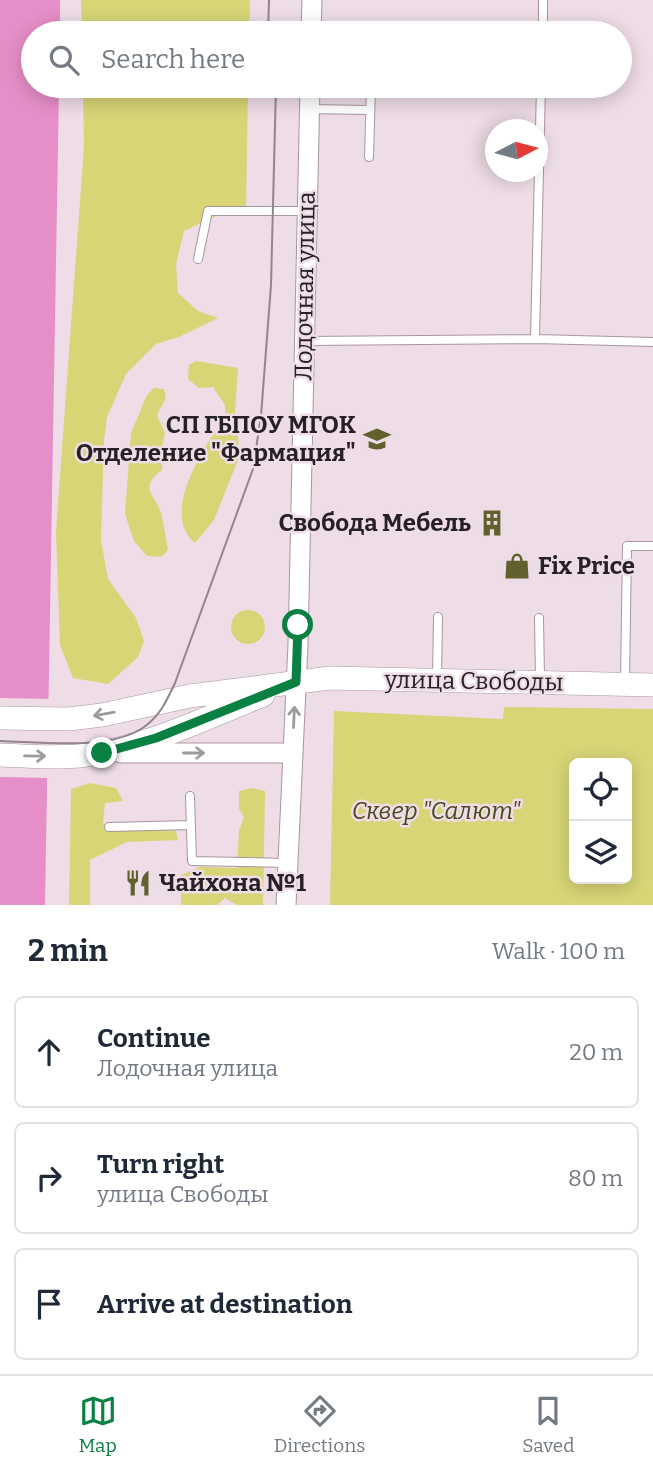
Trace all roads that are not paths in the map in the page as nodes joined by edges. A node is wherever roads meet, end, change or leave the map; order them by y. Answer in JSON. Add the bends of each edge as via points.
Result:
{"nodes":[{"id":1,"x":312,"y":0,"type":"edge"},
{"id":2,"x":543,"y":0,"type":"edge"},
{"id":3,"x":311,"y":21,"type":"edge"},
{"id":4,"x":542,"y":21,"type":"edge"},
{"id":5,"x":309,"y":98,"type":"edge"},
{"id":6,"x":370,"y":98,"type":"edge"},
{"id":7,"x":541,"y":98,"type":"edge"},
{"id":8,"x":309,"y":108,"type":"junction"},
{"id":9,"x":370,"y":110,"type":"junction"},
{"id":10,"x":369,"y":157,"type":"dead end"},
{"id":11,"x":307,"y":211,"type":"junction"},
{"id":12,"x":198,"y":259,"type":"dead end"},
{"id":13,"x":535,"y":339,"type":"junction"},
{"id":14,"x":304,"y":341,"type":"junction"},
{"id":15,"x":653,"y":342,"type":"edge"},
{"id":16,"x":653,"y":546,"type":"edge"},
{"id":17,"x":438,"y":617,"type":"dead end"},
{"id":18,"x":539,"y":618,"type":"dead end"},
{"id":19,"x":437,"y":680,"type":"junction"},
{"id":20,"x":296,"y":682,"type":"junction"},
{"id":21,"x":540,"y":682,"type":"junction"},
{"id":22,"x":625,"y":684,"type":"junction"},
{"id":23,"x":653,"y":685,"type":"edge"},
{"id":24,"x":0,"y":718,"type":"edge"},
{"id":25,"x":102,"y":753,"type":"junction"},
{"id":26,"x":292,"y":753,"type":"junction"},
{"id":27,"x":0,"y":755,"type":"edge"},
{"id":28,"x":191,"y":796,"type":"dead end"},
{"id":29,"x":191,"y":825,"type":"junction"},
{"id":30,"x":109,"y":827,"type":"dead end"},
{"id":31,"x":288,"y":863,"type":"junction"},
{"id":32,"x":286,"y":905,"type":"edge"}],
"edges":[{"from":1,"to":3,"type":"street"},
{"from":2,"to":4,"type":"lane"},
{"from":5,"to":8,"type":"street","name":"Лодочная улица"},
{"from":6,"to":9,"type":"lane"},
{"from":7,"to":13,"type":"lane"},
{"from":8,"to":9,"type":"lane"},
{"from":8,"to":11,"type":"street","name":"Лодочная улица"},
{"from":9,"to":10,"type":"lane"},
{"from":11,"to":12,"type":"lane","via":[[208,211]]},
{"from":11,"to":14,"type":"street","name":"Лодочная улица"},
{"from":13,"to":14,"type":"lane"},
{"from":13,"to":15,"type":"lane"},
{"from":14,"to":20,"type":"street","name":"Лодочная улица"},
{"from":16,"to":22,"type":"lane","via":[[627,546]]},
{"from":17,"to":19,"type":"lane"},
{"from":18,"to":21,"type":"lane"},
{"from":19,"to":20,"type":"main road","name":"улица Свободы","via":[[330,678]]},
{"from":19,"to":21,"type":"main road","name":"улица Свободы"},
{"from":20,"to":24,"type":"main road","name":"улица Свободы","one_way":true,"via":[[190,696],[102,715]]},
{"from":20,"to":25,"type":"main road","name":"улица Свободы","via":[[156,738]]},
{"from":26,"to":20,"type":"street","name":"Лодочная улица","one_way":true},
{"from":21,"to":22,"type":"main road","name":"улица Свободы"},
{"from":22,"to":23,"type":"main road","name":"улица Свободы"},
{"from":25,"to":26,"type":"street","name":"улица Свободы","one_way":true},
{"from":27,"to":25,"type":"main road","name":"улица Свободы","one_way":true},
{"from":26,"to":31,"type":"street","name":"Лодочная улица"},
{"from":28,"to":29,"type":"lane"},
{"from":29,"to":30,"type":"lane"},
{"from":29,"to":31,"type":"lane","via":[[192,862]]},
{"from":31,"to":32,"type":"street","name":"Лодочная улица"}]}
